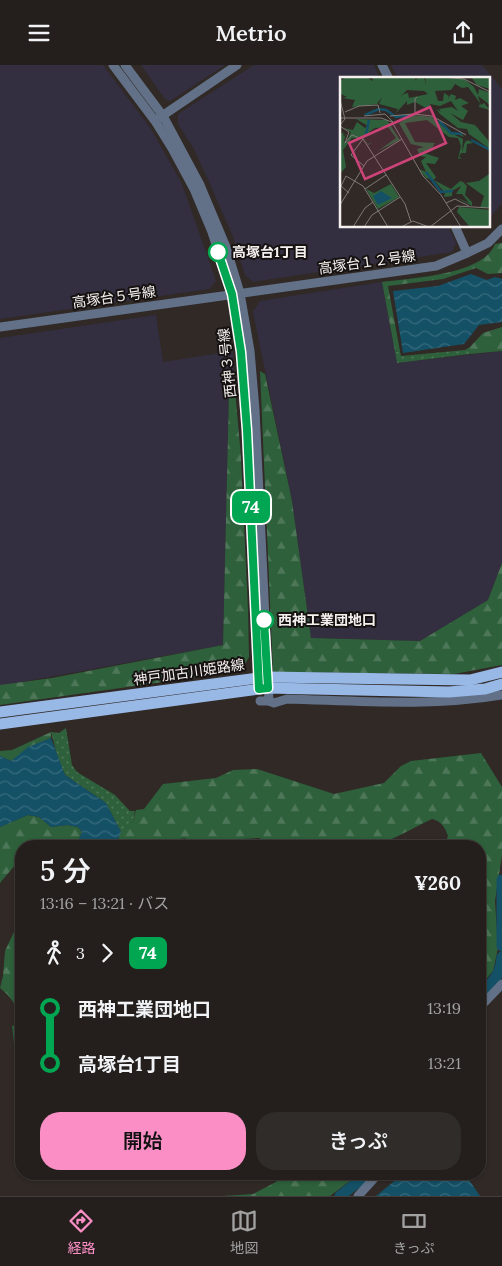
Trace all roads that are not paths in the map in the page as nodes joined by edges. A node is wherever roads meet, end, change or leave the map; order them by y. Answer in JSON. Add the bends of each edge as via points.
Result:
{"nodes":[{"id":1,"x":113,"y":65,"type":"edge"},
{"id":2,"x":125,"y":65,"type":"edge"},
{"id":3,"x":237,"y":65,"type":"edge"},
{"id":4,"x":382,"y":65,"type":"edge"},
{"id":5,"x":388,"y":77,"type":"edge"},
{"id":6,"x":159,"y":118,"type":"junction"},
{"id":7,"x":455,"y":227,"type":"edge"},
{"id":8,"x":502,"y":229,"type":"edge"},
{"id":9,"x":467,"y":253,"type":"junction"},
{"id":10,"x":236,"y":293,"type":"junction"},
{"id":11,"x":0,"y":327,"type":"edge"},
{"id":12,"x":502,"y":671,"type":"edge"},
{"id":13,"x":263,"y":683,"type":"junction"},
{"id":14,"x":502,"y":684,"type":"edge"},
{"id":15,"x":502,"y":695,"type":"edge"},
{"id":16,"x":0,"y":713,"type":"edge"},
{"id":17,"x":0,"y":724,"type":"edge"},
{"id":18,"x":501,"y":987,"type":"edge"},
{"id":19,"x":486,"y":1001,"type":"edge"},
{"id":20,"x":373,"y":1180,"type":"edge"},
{"id":21,"x":358,"y":1196,"type":"edge"}],
"edges":[{"from":1,"to":6,"type":"street","name":"西神３号線"},
{"from":2,"to":6,"type":"street","name":"西神３号線"},
{"from":3,"to":6,"type":"street"},
{"from":4,"to":5,"type":"street"},
{"from":6,"to":10,"type":"street","name":"西神３号線","via":[[194,189]]},
{"from":7,"to":9,"type":"street"},
{"from":8,"to":9,"type":"street","name":"高塚台１２号線","via":[[488,243]]},
{"from":9,"to":10,"type":"street","name":"高塚台１２号線","via":[[436,266]]},
{"from":10,"to":11,"type":"street","name":"高塚台５号線"},
{"from":10,"to":13,"type":"street","name":"西神３号線","via":[[250,351],[255,410]]},
{"from":12,"to":13,"type":"main road","name":"神戸加古川姫路線","via":[[470,680]]},
{"from":13,"to":14,"type":"main road","name":"神戸加古川姫路線","via":[[449,692]]},
{"from":13,"to":15,"type":"street","name":"西神３号線","via":[[265,701],[274,703],[287,699],[467,701]]},
{"from":13,"to":16,"type":"main road","name":"神戸加古川姫路線"},
{"from":13,"to":17,"type":"main road","name":"神戸加古川姫路線"},
{"from":18,"to":19,"type":"street"},
{"from":20,"to":21,"type":"street"}]}
